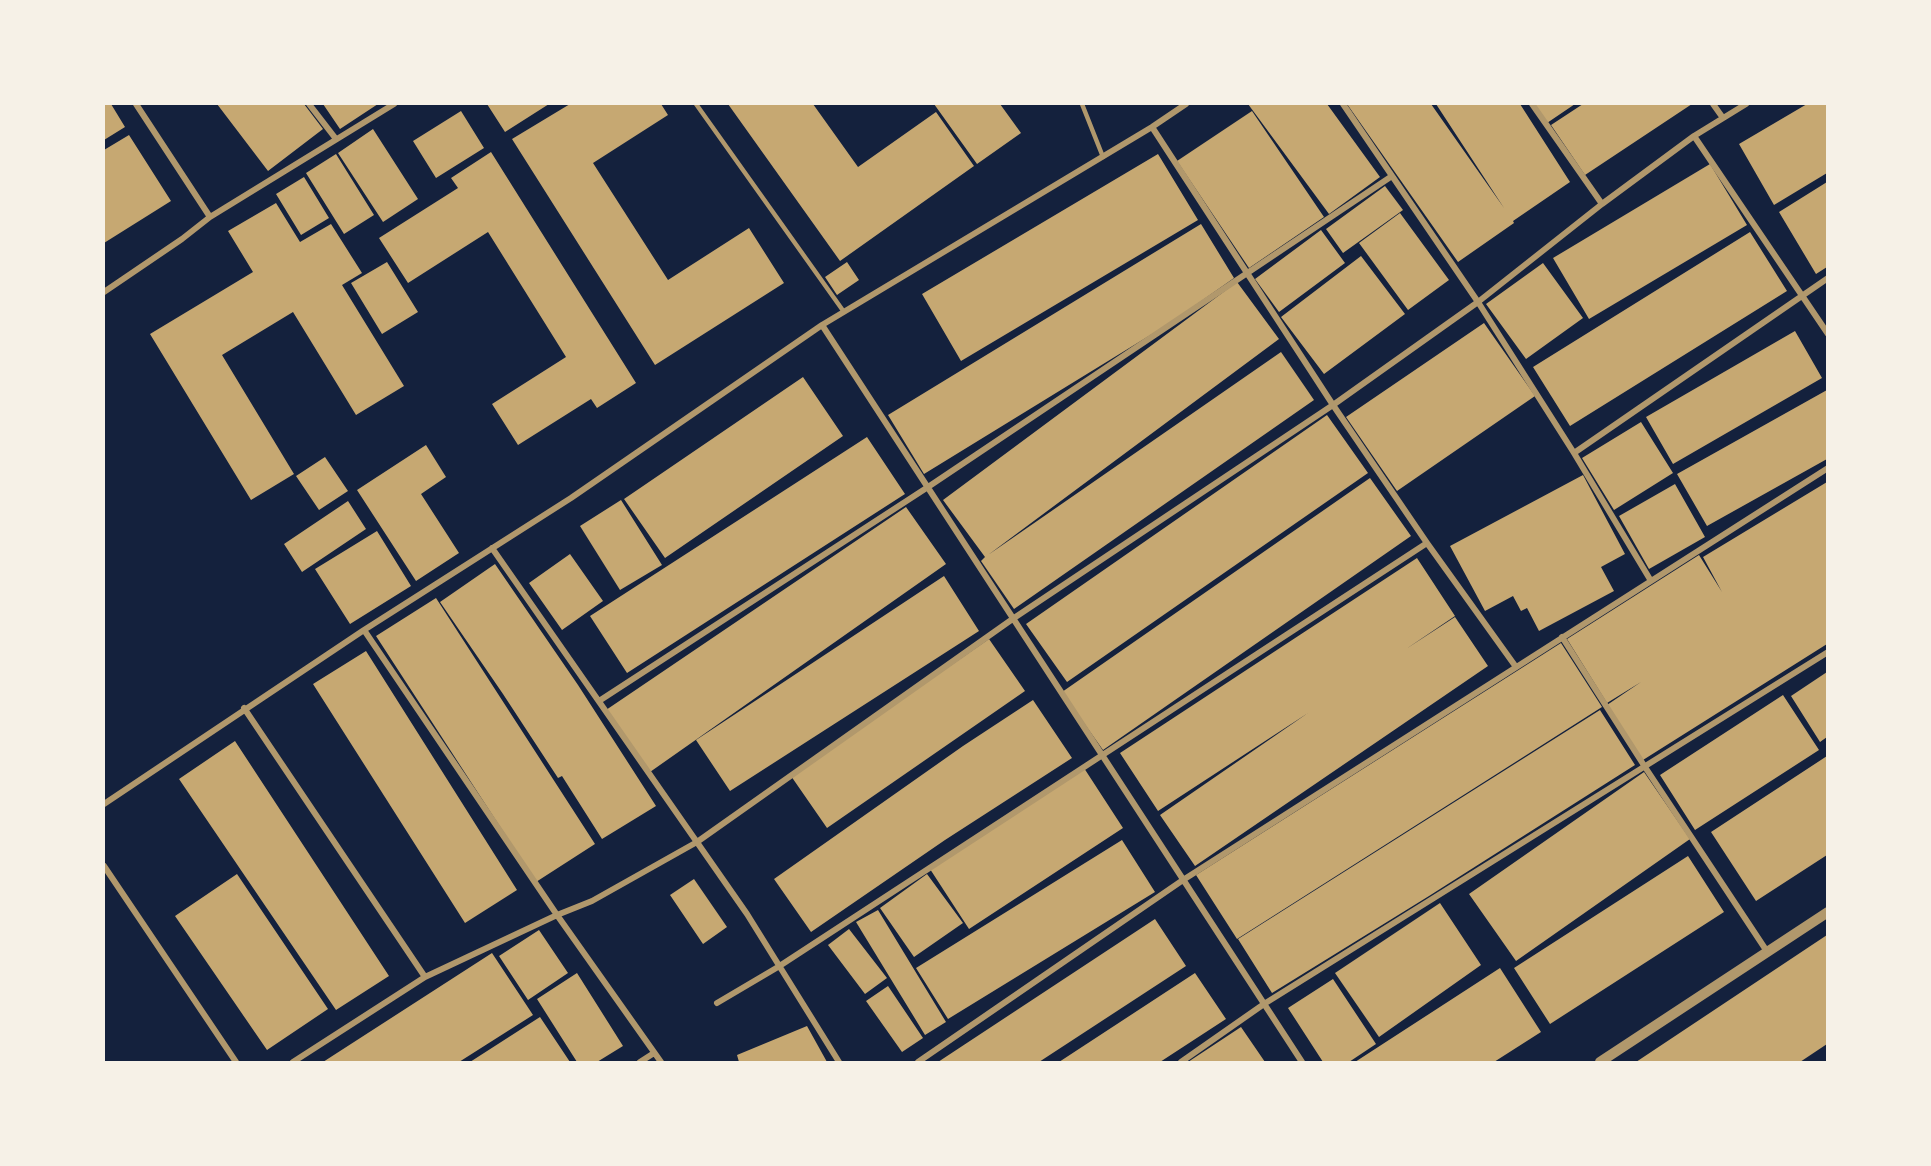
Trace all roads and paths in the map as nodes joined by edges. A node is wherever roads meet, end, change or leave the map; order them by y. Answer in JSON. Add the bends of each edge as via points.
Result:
{"nodes":[{"id":1,"x":136,"y":104,"type":"edge"},
{"id":2,"x":309,"y":104,"type":"edge"},
{"id":3,"x":394,"y":104,"type":"edge"},
{"id":4,"x":696,"y":104,"type":"edge"},
{"id":5,"x":1082,"y":104,"type":"edge"},
{"id":6,"x":1186,"y":104,"type":"edge"},
{"id":7,"x":1343,"y":104,"type":"edge"},
{"id":8,"x":1532,"y":104,"type":"edge"},
{"id":9,"x":1713,"y":104,"type":"edge"},
{"id":10,"x":1746,"y":104,"type":"edge"},
{"id":11,"x":1723,"y":118,"type":"junction"},
{"id":12,"x":1152,"y":127,"type":"junction"},
{"id":13,"x":1694,"y":136,"type":"junction"},
{"id":14,"x":336,"y":139,"type":"junction"},
{"id":15,"x":1103,"y":157,"type":"junction"},
{"id":16,"x":1392,"y":176,"type":"junction"},
{"id":17,"x":1602,"y":204,"type":"junction"},
{"id":18,"x":210,"y":217,"type":"junction"},
{"id":19,"x":1247,"y":273,"type":"junction"},
{"id":20,"x":1827,"y":278,"type":"edge"},
{"id":21,"x":104,"y":292,"type":"edge"},
{"id":22,"x":1801,"y":295,"type":"junction"},
{"id":23,"x":1478,"y":302,"type":"junction"},
{"id":24,"x":844,"y":312,"type":"junction"},
{"id":25,"x":822,"y":325,"type":"junction"},
{"id":26,"x":1827,"y":334,"type":"edge"},
{"id":27,"x":1333,"y":405,"type":"junction"},
{"id":28,"x":1574,"y":453,"type":"junction"},
{"id":29,"x":1827,"y":468,"type":"edge"},
{"id":30,"x":928,"y":487,"type":"junction"},
{"id":31,"x":1427,"y":543,"type":"junction"},
{"id":32,"x":492,"y":548,"type":"junction"},
{"id":33,"x":1651,"y":581,"type":"junction"},
{"id":34,"x":1014,"y":618,"type":"junction"},
{"id":35,"x":364,"y":630,"type":"junction"},
{"id":36,"x":1562,"y":637,"type":"junction"},
{"id":37,"x":1827,"y":652,"type":"edge"},
{"id":38,"x":1516,"y":667,"type":"junction"},
{"id":39,"x":599,"y":701,"type":"junction"},
{"id":40,"x":244,"y":708,"type":"junction"},
{"id":41,"x":1101,"y":755,"type":"junction"},
{"id":42,"x":1644,"y":767,"type":"junction"},
{"id":43,"x":104,"y":804,"type":"edge"},
{"id":44,"x":697,"y":842,"type":"junction"},
{"id":45,"x":104,"y":866,"type":"edge"},
{"id":46,"x":1183,"y":880,"type":"junction"},
{"id":47,"x":1827,"y":912,"type":"edge"},
{"id":48,"x":557,"y":915,"type":"junction"},
{"id":49,"x":1768,"y":952,"type":"junction"},
{"id":50,"x":778,"y":967,"type":"junction"},
{"id":51,"x":425,"y":977,"type":"junction"},
{"id":52,"x":717,"y":1004,"type":"dead end"},
{"id":53,"x":1264,"y":1004,"type":"junction"},
{"id":54,"x":654,"y":1053,"type":"junction"},
{"id":55,"x":236,"y":1062,"type":"edge"},
{"id":56,"x":293,"y":1062,"type":"edge"},
{"id":57,"x":640,"y":1062,"type":"edge"},
{"id":58,"x":661,"y":1062,"type":"edge"},
{"id":59,"x":839,"y":1062,"type":"edge"},
{"id":60,"x":918,"y":1062,"type":"edge"},
{"id":61,"x":1181,"y":1062,"type":"edge"},
{"id":62,"x":1302,"y":1062,"type":"edge"},
{"id":63,"x":1600,"y":1062,"type":"edge"}],
"edges":[{"from":1,"to":18,"type":"street"},
{"from":2,"to":14,"type":"street"},
{"from":3,"to":14,"type":"street"},
{"from":4,"to":24,"type":"lane"},
{"from":5,"to":15,"type":"lane"},
{"from":6,"to":12,"type":"street"},
{"from":7,"to":16,"type":"street"},
{"from":8,"to":17,"type":"street"},
{"from":9,"to":11,"type":"street"},
{"from":10,"to":11,"type":"street"},
{"from":11,"to":13,"type":"street"},
{"from":12,"to":15,"type":"street"},
{"from":12,"to":19,"type":"street"},
{"from":13,"to":17,"type":"street"},
{"from":13,"to":22,"type":"street"},
{"from":14,"to":18,"type":"street"},
{"from":15,"to":24,"type":"street"},
{"from":16,"to":19,"type":"street"},
{"from":16,"to":23,"type":"street"},
{"from":17,"to":23,"type":"street"},
{"from":18,"to":21,"type":"street"},
{"from":19,"to":27,"type":"street"},
{"from":19,"to":30,"type":"street"},
{"from":20,"to":22,"type":"street"},
{"from":22,"to":26,"type":"street"},
{"from":22,"to":28,"type":"street"},
{"from":23,"to":27,"type":"street"},
{"from":23,"to":28,"type":"street"},
{"from":24,"to":25,"type":"street"},
{"from":25,"to":30,"type":"street"},
{"from":25,"to":32,"type":"street"},
{"from":27,"to":31,"type":"street"},
{"from":27,"to":34,"type":"street"},
{"from":28,"to":33,"type":"street"},
{"from":29,"to":33,"type":"street"},
{"from":30,"to":34,"type":"street"},
{"from":30,"to":39,"type":"street"},
{"from":31,"to":38,"type":"street"},
{"from":31,"to":41,"type":"street"},
{"from":32,"to":35,"type":"street"},
{"from":32,"to":39,"type":"street"},
{"from":33,"to":36,"type":"street"},
{"from":34,"to":41,"type":"street"},
{"from":34,"to":44,"type":"street"},
{"from":35,"to":40,"type":"street"},
{"from":35,"to":48,"type":"street"},
{"from":36,"to":38,"type":"street"},
{"from":36,"to":42,"type":"street"},
{"from":37,"to":42,"type":"street"},
{"from":38,"to":46,"type":"street"},
{"from":39,"to":44,"type":"street"},
{"from":40,"to":43,"type":"street"},
{"from":40,"to":51,"type":"street"},
{"from":41,"to":46,"type":"street"},
{"from":41,"to":50,"type":"street"},
{"from":42,"to":49,"type":"street"},
{"from":42,"to":53,"type":"street"},
{"from":44,"to":48,"type":"street","via":[[592,901]]},
{"from":44,"to":50,"type":"street"},
{"from":45,"to":55,"type":"street"},
{"from":46,"to":53,"type":"street"},
{"from":46,"to":60,"type":"street"},
{"from":47,"to":49,"type":"street"},
{"from":48,"to":51,"type":"street"},
{"from":48,"to":54,"type":"street"},
{"from":49,"to":63,"type":"street"},
{"from":50,"to":52,"type":"street"},
{"from":50,"to":59,"type":"street"},
{"from":51,"to":56,"type":"street"},
{"from":53,"to":61,"type":"street"},
{"from":53,"to":62,"type":"street"},
{"from":54,"to":57,"type":"street"},
{"from":54,"to":58,"type":"street"}]}
